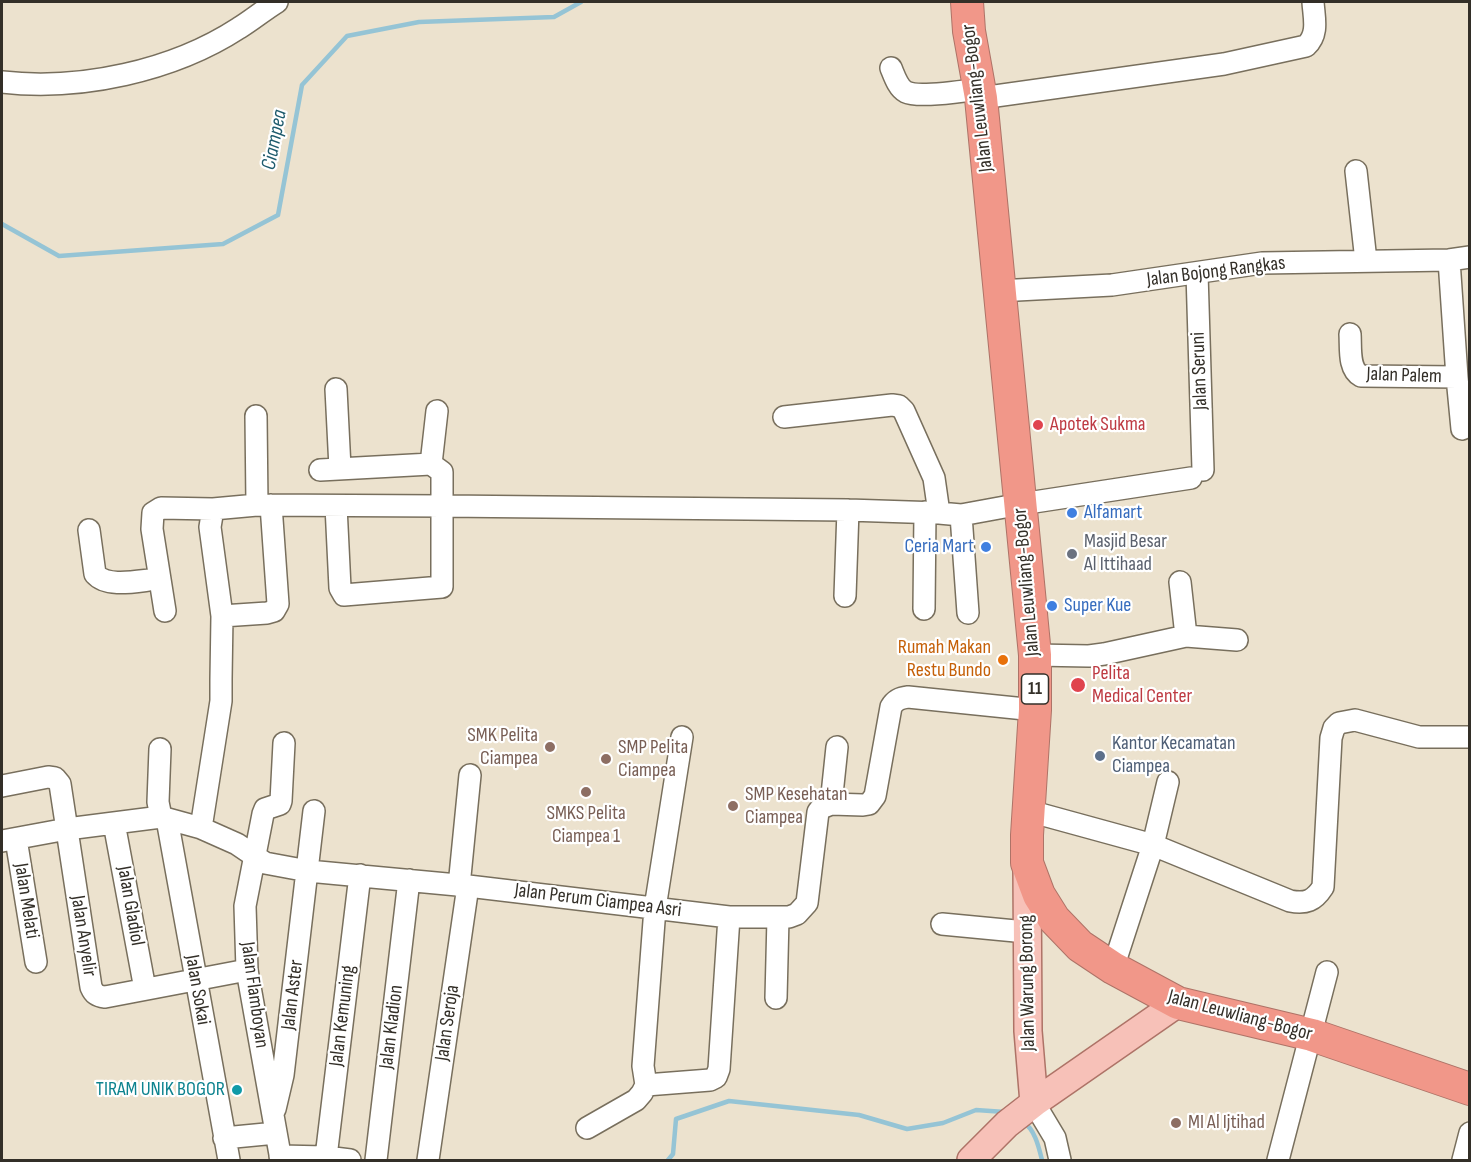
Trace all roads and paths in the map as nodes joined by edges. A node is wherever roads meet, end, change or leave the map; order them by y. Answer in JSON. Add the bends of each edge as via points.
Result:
{"nodes":[{"id":1,"x":277,"y":2,"type":"edge"},
{"id":2,"x":967,"y":2,"type":"edge"},
{"id":3,"x":1313,"y":2,"type":"edge"},
{"id":4,"x":891,"y":68,"type":"dead end"},
{"id":5,"x":2,"y":82,"type":"edge"},
{"id":6,"x":980,"y":93,"type":"junction"},
{"id":7,"x":1356,"y":171,"type":"dead end"},
{"id":8,"x":1459,"y":258,"type":"edge"},
{"id":9,"x":1366,"y":261,"type":"junction"},
{"id":10,"x":1197,"y":273,"type":"junction"},
{"id":11,"x":998,"y":291,"type":"junction"},
{"id":12,"x":1350,"y":334,"type":"dead end"},
{"id":13,"x":1457,"y":377,"type":"junction"},
{"id":14,"x":336,"y":389,"type":"dead end"},
{"id":15,"x":437,"y":411,"type":"dead end"},
{"id":16,"x":256,"y":416,"type":"dead end"},
{"id":17,"x":784,"y":417,"type":"dead end"},
{"id":18,"x":1462,"y":429,"type":"dead end"},
{"id":19,"x":431,"y":464,"type":"junction"},
{"id":20,"x":1021,"y":504,"type":"junction"},
{"id":21,"x":264,"y":505,"type":"junction"},
{"id":22,"x":336,"y":506,"type":"junction"},
{"id":23,"x":443,"y":506,"type":"junction"},
{"id":24,"x":213,"y":509,"type":"junction"},
{"id":25,"x":848,"y":510,"type":"junction"},
{"id":26,"x":932,"y":513,"type":"junction"},
{"id":27,"x":961,"y":515,"type":"junction"},
{"id":28,"x":89,"y":530,"type":"dead end"},
{"id":29,"x":159,"y":579,"type":"junction"},
{"id":30,"x":1180,"y":582,"type":"dead end"},
{"id":31,"x":845,"y":596,"type":"dead end"},
{"id":32,"x":924,"y":609,"type":"dead end"},
{"id":33,"x":165,"y":611,"type":"dead end"},
{"id":34,"x":968,"y":613,"type":"dead end"},
{"id":35,"x":222,"y":616,"type":"junction"},
{"id":36,"x":1186,"y":636,"type":"junction"},
{"id":37,"x":1237,"y":640,"type":"dead end"},
{"id":38,"x":1035,"y":655,"type":"junction"},
{"id":39,"x":1035,"y":710,"type":"junction"},
{"id":40,"x":682,"y":737,"type":"dead end"},
{"id":41,"x":1470,"y":737,"type":"edge"},
{"id":42,"x":284,"y":743,"type":"dead end"},
{"id":43,"x":837,"y":747,"type":"dead end"},
{"id":44,"x":160,"y":749,"type":"dead end"},
{"id":45,"x":470,"y":775,"type":"dead end"},
{"id":46,"x":1168,"y":782,"type":"dead end"},
{"id":47,"x":2,"y":786,"type":"edge"},
{"id":48,"x":831,"y":804,"type":"junction"},
{"id":49,"x":314,"y":811,"type":"dead end"},
{"id":50,"x":1029,"y":811,"type":"junction"},
{"id":51,"x":164,"y":818,"type":"junction"},
{"id":52,"x":114,"y":823,"type":"junction"},
{"id":53,"x":201,"y":828,"type":"junction"},
{"id":54,"x":67,"y":829,"type":"junction"},
{"id":55,"x":9,"y":840,"type":"edge"},
{"id":56,"x":1153,"y":845,"type":"junction"},
{"id":57,"x":253,"y":857,"type":"junction"},
{"id":58,"x":1027,"y":863,"type":"junction"},
{"id":59,"x":308,"y":871,"type":"junction"},
{"id":60,"x":360,"y":875,"type":"junction"},
{"id":61,"x":464,"y":886,"type":"junction"},
{"id":62,"x":409,"y":887,"type":"junction"},
{"id":63,"x":655,"y":908,"type":"junction"},
{"id":64,"x":729,"y":916,"type":"junction"},
{"id":65,"x":778,"y":918,"type":"junction"},
{"id":66,"x":942,"y":924,"type":"dead end"},
{"id":67,"x":1026,"y":933,"type":"junction"},
{"id":68,"x":36,"y":962,"type":"dead end"},
{"id":69,"x":1113,"y":968,"type":"junction"},
{"id":70,"x":247,"y":970,"type":"junction"},
{"id":71,"x":1327,"y":972,"type":"dead end"},
{"id":72,"x":195,"y":979,"type":"junction"},
{"id":73,"x":145,"y":988,"type":"junction"},
{"id":74,"x":776,"y":998,"type":"dead end"},
{"id":75,"x":1178,"y":1003,"type":"junction"},
{"id":76,"x":1312,"y":1035,"type":"junction"},
{"id":77,"x":646,"y":1085,"type":"junction"},
{"id":78,"x":1470,"y":1089,"type":"edge"},
{"id":79,"x":1034,"y":1103,"type":"junction"},
{"id":80,"x":274,"y":1126,"type":"junction"},
{"id":81,"x":587,"y":1128,"type":"dead end"},
{"id":82,"x":1470,"y":1133,"type":"edge"},
{"id":83,"x":224,"y":1138,"type":"junction"},
{"id":84,"x":326,"y":1157,"type":"junction"},
{"id":85,"x":281,"y":1158,"type":"edge"},
{"id":86,"x":229,"y":1161,"type":"edge"},
{"id":87,"x":350,"y":1161,"type":"edge"},
{"id":88,"x":376,"y":1161,"type":"edge"},
{"id":89,"x":428,"y":1161,"type":"edge"},
{"id":90,"x":971,"y":1161,"type":"edge"},
{"id":91,"x":1060,"y":1161,"type":"edge"},
{"id":92,"x":1278,"y":1161,"type":"edge"},
{"id":93,"x":1463,"y":1161,"type":"edge"}],
"edges":[{"from":1,"to":5,"type":"street","via":[[238,29],[187,55],[147,69],[99,80],[47,85]]},
{"from":2,"to":6,"type":"highway","name":"Jalan Leuwliang-Bogor","number":"11"},
{"from":3,"to":6,"type":"street","via":[[1316,28],[1313,40],[1306,46],[1224,64]]},
{"from":4,"to":6,"type":"street","via":[[903,91],[910,93]]},
{"from":6,"to":11,"type":"highway","name":"Jalan Leuwliang-Bogor","number":"11"},
{"from":7,"to":9,"type":"street"},
{"from":8,"to":9,"type":"street","name":"Jalan Bojong Rangkas"},
{"from":8,"to":13,"type":"street"},
{"from":9,"to":10,"type":"street","name":"Jalan Bojong Rangkas","via":[[1262,263]]},
{"from":10,"to":11,"type":"street","name":"Jalan Bojong Rangkas","via":[[1112,285]]},
{"from":10,"to":20,"type":"street","name":"Jalan Seruni","via":[[1197,474]]},
{"from":11,"to":20,"type":"highway","name":"Jalan Leuwliang-Bogor","number":"11"},
{"from":12,"to":13,"type":"street","name":"Jalan Palem","via":[[1352,367],[1361,376]]},
{"from":13,"to":18,"type":"street"},
{"from":14,"to":19,"type":"street","via":[[330,469]]},
{"from":15,"to":19,"type":"street"},
{"from":16,"to":21,"type":"street"},
{"from":17,"to":26,"type":"street","via":[[899,406],[934,478]]},
{"from":19,"to":23,"type":"street","via":[[442,472]]},
{"from":20,"to":27,"type":"street"},
{"from":20,"to":38,"type":"highway","name":"Jalan Leuwliang-Bogor","number":"11"},
{"from":21,"to":22,"type":"street"},
{"from":21,"to":24,"type":"street"},
{"from":21,"to":35,"type":"street","via":[[278,604],[267,613]]},
{"from":22,"to":23,"type":"street"},
{"from":22,"to":23,"type":"street","via":[[340,588],[344,595],[442,587]]},
{"from":23,"to":25,"type":"street"},
{"from":24,"to":29,"type":"street","via":[[161,508],[153,513]]},
{"from":24,"to":35,"type":"street","via":[[210,527]]},
{"from":25,"to":26,"type":"street"},
{"from":25,"to":31,"type":"street"},
{"from":26,"to":27,"type":"street"},
{"from":26,"to":32,"type":"street"},
{"from":27,"to":34,"type":"street"},
{"from":28,"to":29,"type":"street","via":[[99,579]]},
{"from":29,"to":33,"type":"street"},
{"from":30,"to":36,"type":"street"},
{"from":35,"to":53,"type":"street","via":[[220,701]]},
{"from":36,"to":37,"type":"street"},
{"from":36,"to":38,"type":"street","via":[[1089,656]]},
{"from":38,"to":39,"type":"highway","name":"Jalan Leuwliang-Bogor","number":"11"},
{"from":39,"to":48,"type":"street","via":[[899,699],[891,707],[875,796],[864,805]]},
{"from":39,"to":50,"type":"highway","name":"Jalan Leuwliang-Bogor","number":"11"},
{"from":40,"to":63,"type":"street"},
{"from":41,"to":56,"type":"street","via":[[1419,737],[1355,720],[1334,728],[1323,887],[1310,901],[1290,901]]},
{"from":42,"to":57,"type":"street","name":"Jalan Flamboyan","via":[[281,803],[264,811]]},
{"from":43,"to":48,"type":"street"},
{"from":44,"to":51,"type":"street","name":"Jalan Sokai","via":[[158,802]]},
{"from":45,"to":61,"type":"street","name":"Jalan Seroja"},
{"from":46,"to":56,"type":"street"},
{"from":47,"to":54,"type":"street","via":[[55,778],[60,784]]},
{"from":48,"to":65,"type":"street","name":"Jalan Perum Ciampea Asri","via":[[818,812],[807,903],[797,914]]},
{"from":49,"to":59,"type":"street","name":"Jalan Aster"},
{"from":50,"to":56,"type":"street"},
{"from":50,"to":58,"type":"highway","name":"Jalan Leuwliang-Bogor","number":"11"},
{"from":51,"to":52,"type":"street","name":"Jalan Perum Ciampea Asri"},
{"from":51,"to":53,"type":"street","name":"Jalan Perum Ciampea Asri"},
{"from":51,"to":72,"type":"street","name":"Jalan Sokai"},
{"from":52,"to":54,"type":"street","name":"Jalan Perum Ciampea Asri"},
{"from":52,"to":73,"type":"street","name":"Jalan Gladiol"},
{"from":53,"to":57,"type":"street","name":"Jalan Perum Ciampea Asri","via":[[237,844]]},
{"from":54,"to":55,"type":"street","name":"Jalan Perum Ciampea Asri"},
{"from":54,"to":73,"type":"street","name":"Jalan Anyelir","via":[[93,993],[105,997]]},
{"from":55,"to":68,"type":"street","name":"Jalan Melati"},
{"from":56,"to":69,"type":"street"},
{"from":57,"to":59,"type":"street","name":"Jalan Perum Ciampea Asri"},
{"from":57,"to":70,"type":"street","name":"Jalan Flamboyan","via":[[244,914]]},
{"from":58,"to":67,"type":"main road","name":"Jalan Warung Borong"},
{"from":58,"to":69,"type":"highway","name":"Jalan Leuwliang-Bogor","number":"11","via":[[1054,920],[1080,946]]},
{"from":59,"to":60,"type":"street","name":"Jalan Perum Ciampea Asri"},
{"from":59,"to":80,"type":"street","name":"Jalan Aster"},
{"from":60,"to":62,"type":"street","name":"Jalan Perum Ciampea Asri"},
{"from":60,"to":84,"type":"street","name":"Jalan Kemuning"},
{"from":61,"to":62,"type":"street","name":"Jalan Perum Ciampea Asri"},
{"from":61,"to":63,"type":"street","name":"Jalan Perum Ciampea Asri"},
{"from":61,"to":89,"type":"street","name":"Jalan Seroja"},
{"from":62,"to":88,"type":"street","name":"Jalan Kladion"},
{"from":63,"to":64,"type":"street","name":"Jalan Perum Ciampea Asri"},
{"from":63,"to":77,"type":"street","via":[[643,1066]]},
{"from":64,"to":65,"type":"street","name":"Jalan Perum Ciampea Asri"},
{"from":64,"to":77,"type":"street","via":[[716,1077]]},
{"from":65,"to":74,"type":"street"},
{"from":66,"to":67,"type":"street"},
{"from":67,"to":79,"type":"main road","name":"Jalan Warung Borong"},
{"from":69,"to":75,"type":"highway","name":"Jalan Leuwliang-Bogor","number":"11"},
{"from":70,"to":72,"type":"street","name":"Jalan Anyelir"},
{"from":70,"to":80,"type":"street","name":"Jalan Flamboyan"},
{"from":71,"to":76,"type":"street"},
{"from":72,"to":73,"type":"street","name":"Jalan Anyelir"},
{"from":72,"to":83,"type":"street","name":"Jalan Sokai"},
{"from":75,"to":76,"type":"highway","name":"Jalan Leuwliang-Bogor","number":"11"},
{"from":75,"to":79,"type":"main road"},
{"from":76,"to":78,"type":"highway","name":"Jalan Leuwliang-Bogor","number":"11"},
{"from":76,"to":92,"type":"street"},
{"from":77,"to":81,"type":"street","via":[[636,1100]]},
{"from":79,"to":90,"type":"main road"},
{"from":79,"to":91,"type":"street","via":[[1055,1138]]},
{"from":80,"to":83,"type":"street"},
{"from":80,"to":85,"type":"street","name":"Jalan Flamboyan"},
{"from":82,"to":93,"type":"street"},
{"from":83,"to":86,"type":"street","name":"Jalan Sokai"},
{"from":84,"to":85,"type":"street"},
{"from":84,"to":87,"type":"street"}]}
